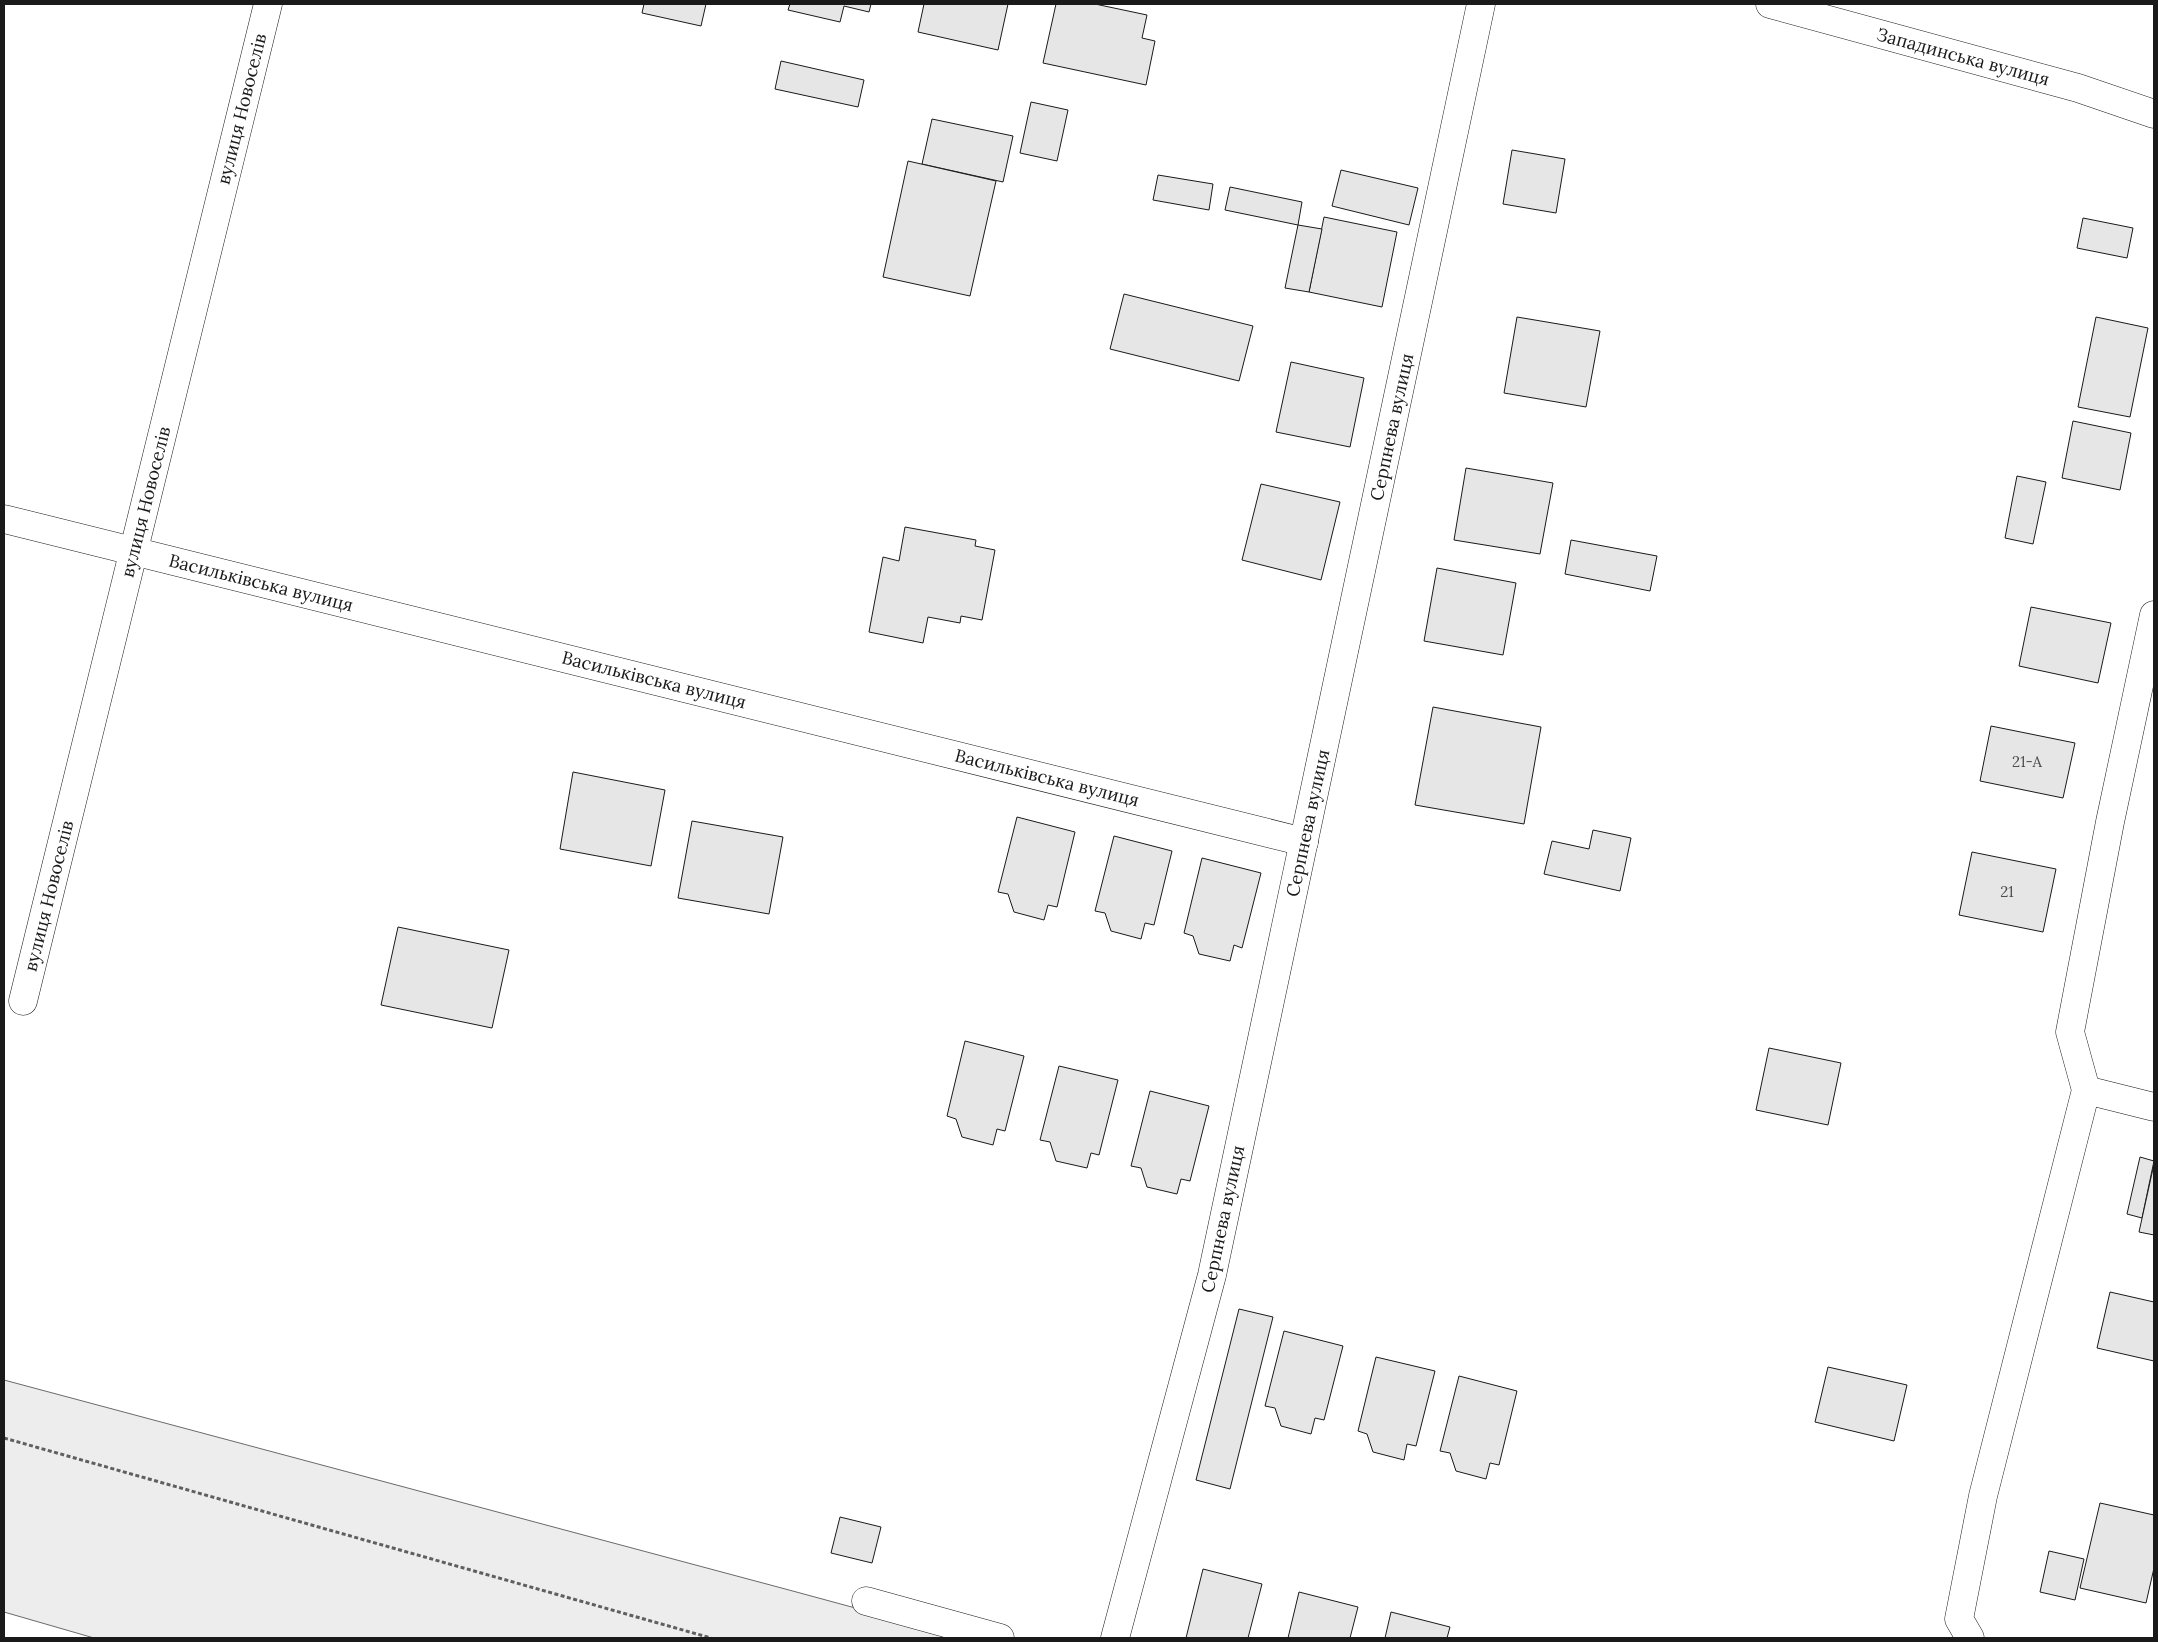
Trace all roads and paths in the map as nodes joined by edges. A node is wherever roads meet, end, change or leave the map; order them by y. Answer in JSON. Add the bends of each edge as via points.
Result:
{"nodes":[{"id":1,"x":268,"y":4,"type":"edge"},
{"id":2,"x":1481,"y":4,"type":"edge"},
{"id":3,"x":1770,"y":4,"type":"edge"},
{"id":4,"x":2154,"y":114,"type":"edge"},
{"id":5,"x":4,"y":519,"type":"edge"},
{"id":6,"x":134,"y":551,"type":"junction"},
{"id":7,"x":2154,"y":615,"type":"edge"},
{"id":8,"x":1304,"y":842,"type":"junction"},
{"id":9,"x":23,"y":1001,"type":"dead end"},
{"id":10,"x":2086,"y":1090,"type":"junction"},
{"id":11,"x":2154,"y":1107,"type":"edge"},
{"id":12,"x":4,"y":1438,"type":"edge"},
{"id":13,"x":866,"y":1601,"type":"dead end"},
{"id":14,"x":711,"y":1638,"type":"edge"},
{"id":15,"x":1000,"y":1638,"type":"edge"},
{"id":16,"x":1115,"y":1638,"type":"edge"},
{"id":17,"x":1970,"y":1638,"type":"edge"}],
"edges":[{"from":1,"to":6,"type":"street","name":"вулиця Новоселів"},
{"from":2,"to":8,"type":"street","name":"Серпнева вулиця"},
{"from":3,"to":4,"type":"street","name":"Западинська вулиця","via":[[2078,88]]},
{"from":5,"to":6,"type":"street","name":"Васильківська вулиця"},
{"from":6,"to":8,"type":"street","name":"Васильківська вулиця"},
{"from":6,"to":9,"type":"street","name":"вулиця Новоселів"},
{"from":7,"to":10,"type":"street","via":[[2070,1032]]},
{"from":8,"to":16,"type":"street","name":"Серпнева вулиця","via":[[1212,1275]]},
{"from":10,"to":11,"type":"street"},
{"from":10,"to":17,"type":"street","via":[[1983,1496],[1959,1619]]},
{"from":12,"to":14,"type":"path"},
{"from":13,"to":15,"type":"street"}]}
